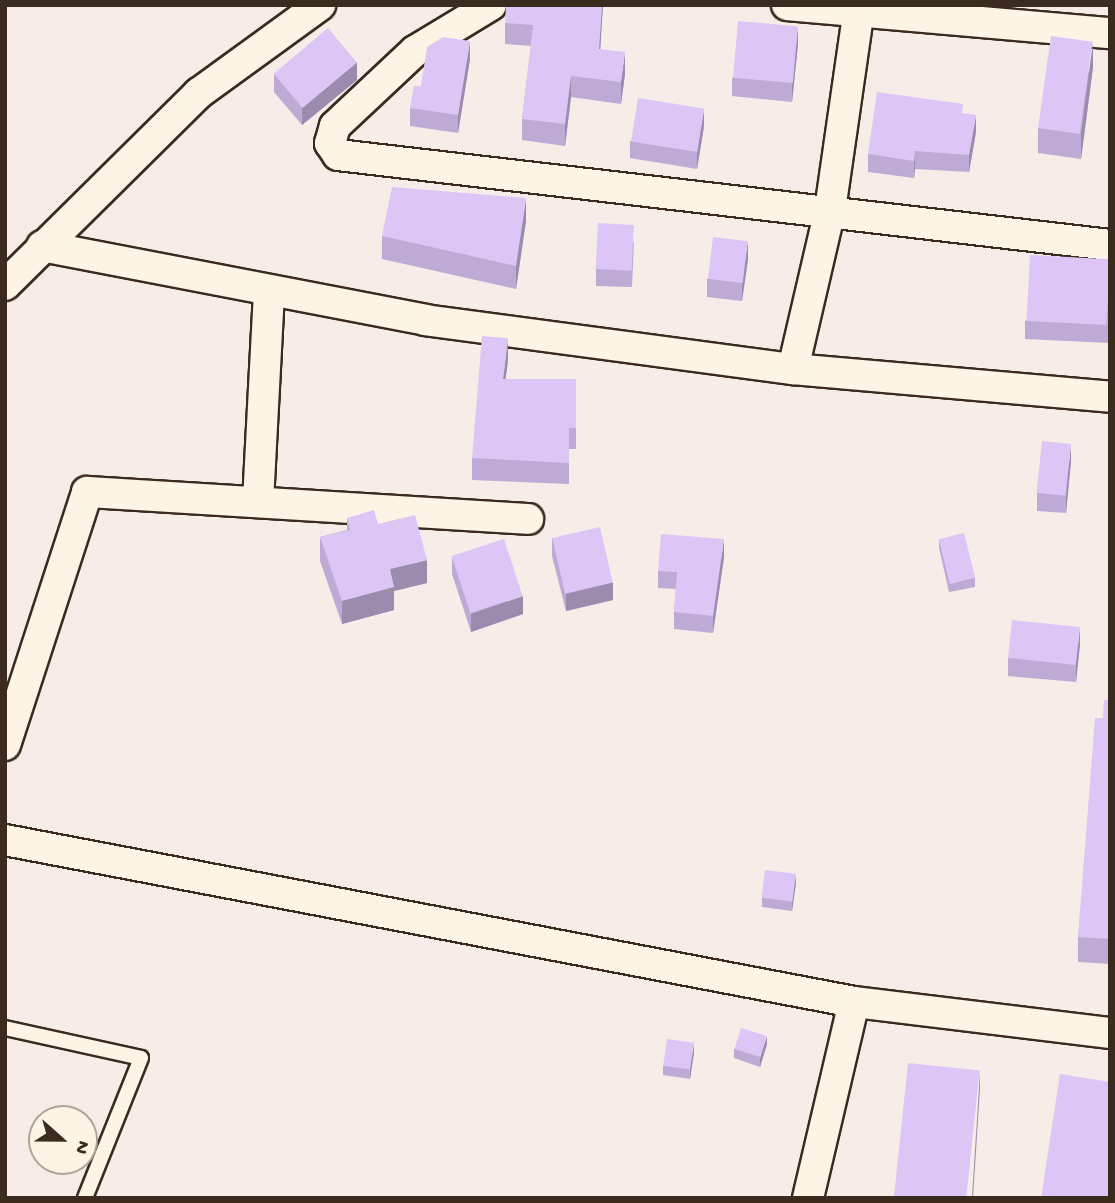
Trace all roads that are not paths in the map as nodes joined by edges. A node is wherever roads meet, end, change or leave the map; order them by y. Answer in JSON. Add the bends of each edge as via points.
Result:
{"nodes":[{"id":1,"x":320,"y":5,"type":"edge"},
{"id":2,"x":491,"y":5,"type":"edge"},
{"id":3,"x":787,"y":5,"type":"edge"},
{"id":4,"x":858,"y":16,"type":"junction"},
{"id":5,"x":1110,"y":33,"type":"edge"},
{"id":6,"x":830,"y":210,"type":"junction"},
{"id":7,"x":1110,"y":245,"type":"edge"},
{"id":8,"x":42,"y":246,"type":"junction"},
{"id":9,"x":5,"y":285,"type":"edge"},
{"id":10,"x":269,"y":292,"type":"junction"},
{"id":11,"x":793,"y":369,"type":"junction"},
{"id":12,"x":1110,"y":397,"type":"edge"},
{"id":13,"x":258,"y":502,"type":"junction"},
{"id":14,"x":528,"y":519,"type":"dead end"},
{"id":15,"x":5,"y":745,"type":"edge"},
{"id":16,"x":5,"y":840,"type":"edge"},
{"id":17,"x":854,"y":1002,"type":"junction"},
{"id":18,"x":5,"y":1028,"type":"edge"},
{"id":19,"x":1110,"y":1033,"type":"edge"},
{"id":20,"x":85,"y":1198,"type":"edge"},
{"id":21,"x":808,"y":1198,"type":"edge"}],
"edges":[{"from":1,"to":8,"type":"street","via":[[199,93]]},
{"from":2,"to":6,"type":"street","via":[[415,51],[335,126],[330,143],[338,155]]},
{"from":3,"to":4,"type":"street"},
{"from":4,"to":5,"type":"street"},
{"from":4,"to":6,"type":"street"},
{"from":6,"to":7,"type":"street"},
{"from":6,"to":11,"type":"street"},
{"from":8,"to":9,"type":"street"},
{"from":8,"to":10,"type":"street"},
{"from":10,"to":11,"type":"street","via":[[425,320]]},
{"from":10,"to":13,"type":"street"},
{"from":11,"to":12,"type":"street"},
{"from":13,"to":14,"type":"street"},
{"from":13,"to":15,"type":"street","via":[[87,492]]},
{"from":16,"to":17,"type":"street"},
{"from":17,"to":19,"type":"street"},
{"from":17,"to":21,"type":"street"},
{"from":18,"to":20,"type":"lane","via":[[141,1058]]}]}
